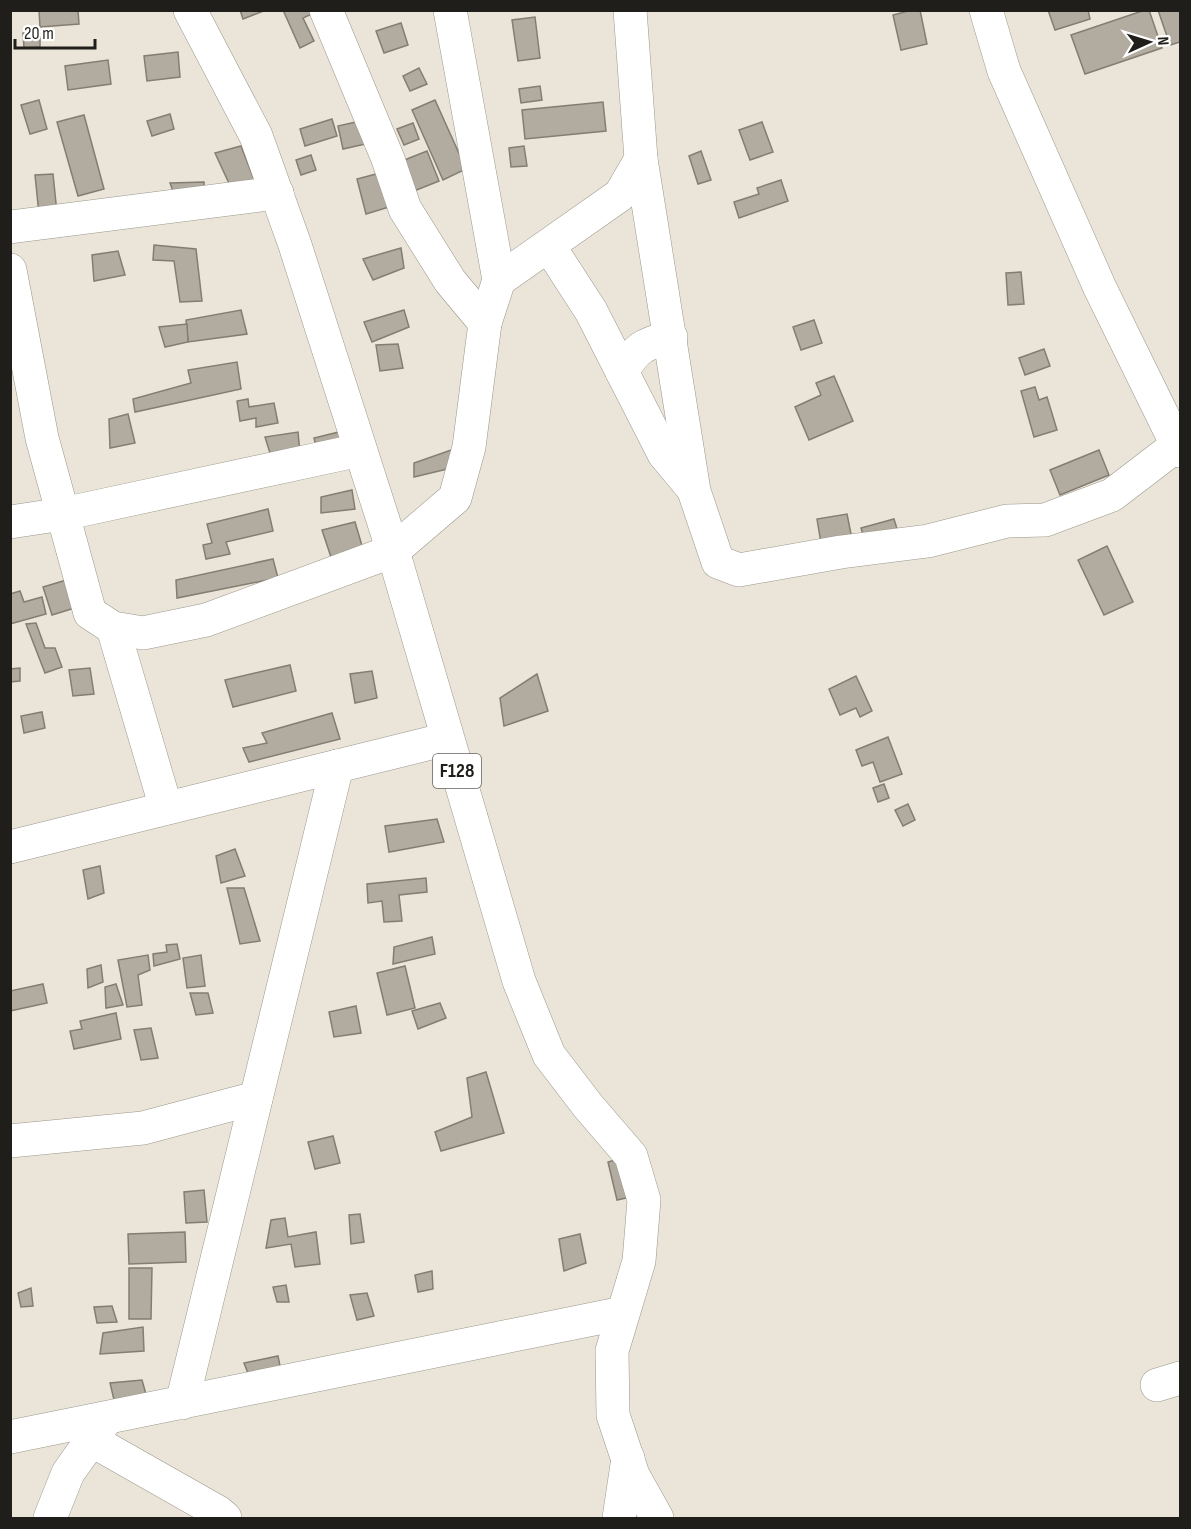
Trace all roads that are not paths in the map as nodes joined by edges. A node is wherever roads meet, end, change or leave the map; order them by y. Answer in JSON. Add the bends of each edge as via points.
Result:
{"nodes":[{"id":1,"x":190,"y":10,"type":"edge"},
{"id":2,"x":326,"y":10,"type":"edge"},
{"id":3,"x":450,"y":10,"type":"edge"},
{"id":4,"x":630,"y":10,"type":"edge"},
{"id":5,"x":986,"y":10,"type":"edge"},
{"id":6,"x":642,"y":159,"type":"junction"},
{"id":7,"x":277,"y":193,"type":"junction"},
{"id":8,"x":10,"y":227,"type":"edge"},
{"id":9,"x":549,"y":246,"type":"junction"},
{"id":10,"x":10,"y":270,"type":"edge"},
{"id":11,"x":499,"y":280,"type":"junction"},
{"id":12,"x":484,"y":323,"type":"junction"},
{"id":13,"x":671,"y":337,"type":"junction"},
{"id":14,"x":622,"y":372,"type":"junction"},
{"id":15,"x":1180,"y":446,"type":"edge"},
{"id":16,"x":360,"y":450,"type":"junction"},
{"id":17,"x":694,"y":491,"type":"junction"},
{"id":18,"x":63,"y":514,"type":"junction"},
{"id":19,"x":10,"y":522,"type":"edge"},
{"id":20,"x":393,"y":550,"type":"junction"},
{"id":21,"x":113,"y":628,"type":"junction"},
{"id":22,"x":447,"y":739,"type":"junction"},
{"id":23,"x":336,"y":766,"type":"junction"},
{"id":24,"x":166,"y":808,"type":"junction"},
{"id":25,"x":10,"y":847,"type":"edge"},
{"id":26,"x":256,"y":1098,"type":"junction"},
{"id":27,"x":10,"y":1141,"type":"edge"},
{"id":28,"x":623,"y":1313,"type":"junction"},
{"id":29,"x":182,"y":1403,"type":"junction"},
{"id":30,"x":99,"y":1429,"type":"junction"},
{"id":31,"x":10,"y":1437,"type":"edge"},
{"id":32,"x":628,"y":1458,"type":"junction"},
{"id":33,"x":50,"y":1518,"type":"edge"},
{"id":34,"x":225,"y":1518,"type":"edge"},
{"id":35,"x":619,"y":1518,"type":"edge"},
{"id":36,"x":657,"y":1518,"type":"edge"}],
"edges":[{"from":1,"to":7,"type":"street","number":"F128","via":[[256,136]]},
{"from":2,"to":12,"type":"street","via":[[405,209],[450,281]]},
{"from":3,"to":11,"type":"street"},
{"from":4,"to":6,"type":"street"},
{"from":5,"to":15,"type":"street","via":[[1004,71],[1100,288]]},
{"from":6,"to":9,"type":"street","via":[[620,195]]},
{"from":6,"to":13,"type":"street"},
{"from":7,"to":8,"type":"street"},
{"from":7,"to":16,"type":"street","number":"F128"},
{"from":9,"to":11,"type":"street"},
{"from":9,"to":14,"type":"street","via":[[591,311]]},
{"from":10,"to":18,"type":"street","via":[[42,438]]},
{"from":11,"to":12,"type":"street"},
{"from":12,"to":20,"type":"street","via":[[470,447],[455,498]]},
{"from":13,"to":14,"type":"street","via":[[648,342],[633,353]]},
{"from":13,"to":17,"type":"street"},
{"from":14,"to":17,"type":"street","via":[[664,454]]},
{"from":15,"to":17,"type":"street","via":[[1112,495],[1045,520],[1007,521],[928,541],[739,570],[718,562]]},
{"from":16,"to":18,"type":"street"},
{"from":16,"to":20,"type":"street","number":"F128"},
{"from":18,"to":19,"type":"street"},
{"from":18,"to":21,"type":"street","via":[[90,613]]},
{"from":20,"to":21,"type":"street","via":[[206,620],[143,633]]},
{"from":20,"to":22,"type":"street","number":"F128"},
{"from":21,"to":24,"type":"street"},
{"from":22,"to":23,"type":"street"},
{"from":22,"to":28,"type":"street","number":"F128","via":[[519,981],[549,1055],[631,1156],[644,1200],[639,1261]]},
{"from":23,"to":24,"type":"street"},
{"from":23,"to":26,"type":"street"},
{"from":24,"to":25,"type":"street"},
{"from":26,"to":27,"type":"street","via":[[142,1128]]},
{"from":26,"to":29,"type":"street"},
{"from":28,"to":29,"type":"street"},
{"from":28,"to":32,"type":"street","number":"F128","via":[[612,1351],[613,1415]]},
{"from":29,"to":30,"type":"street"},
{"from":30,"to":31,"type":"street"},
{"from":30,"to":33,"type":"street","via":[[68,1473]]},
{"from":30,"to":34,"type":"street"},
{"from":32,"to":35,"type":"street"},
{"from":32,"to":36,"type":"street","number":"F128"}]}
